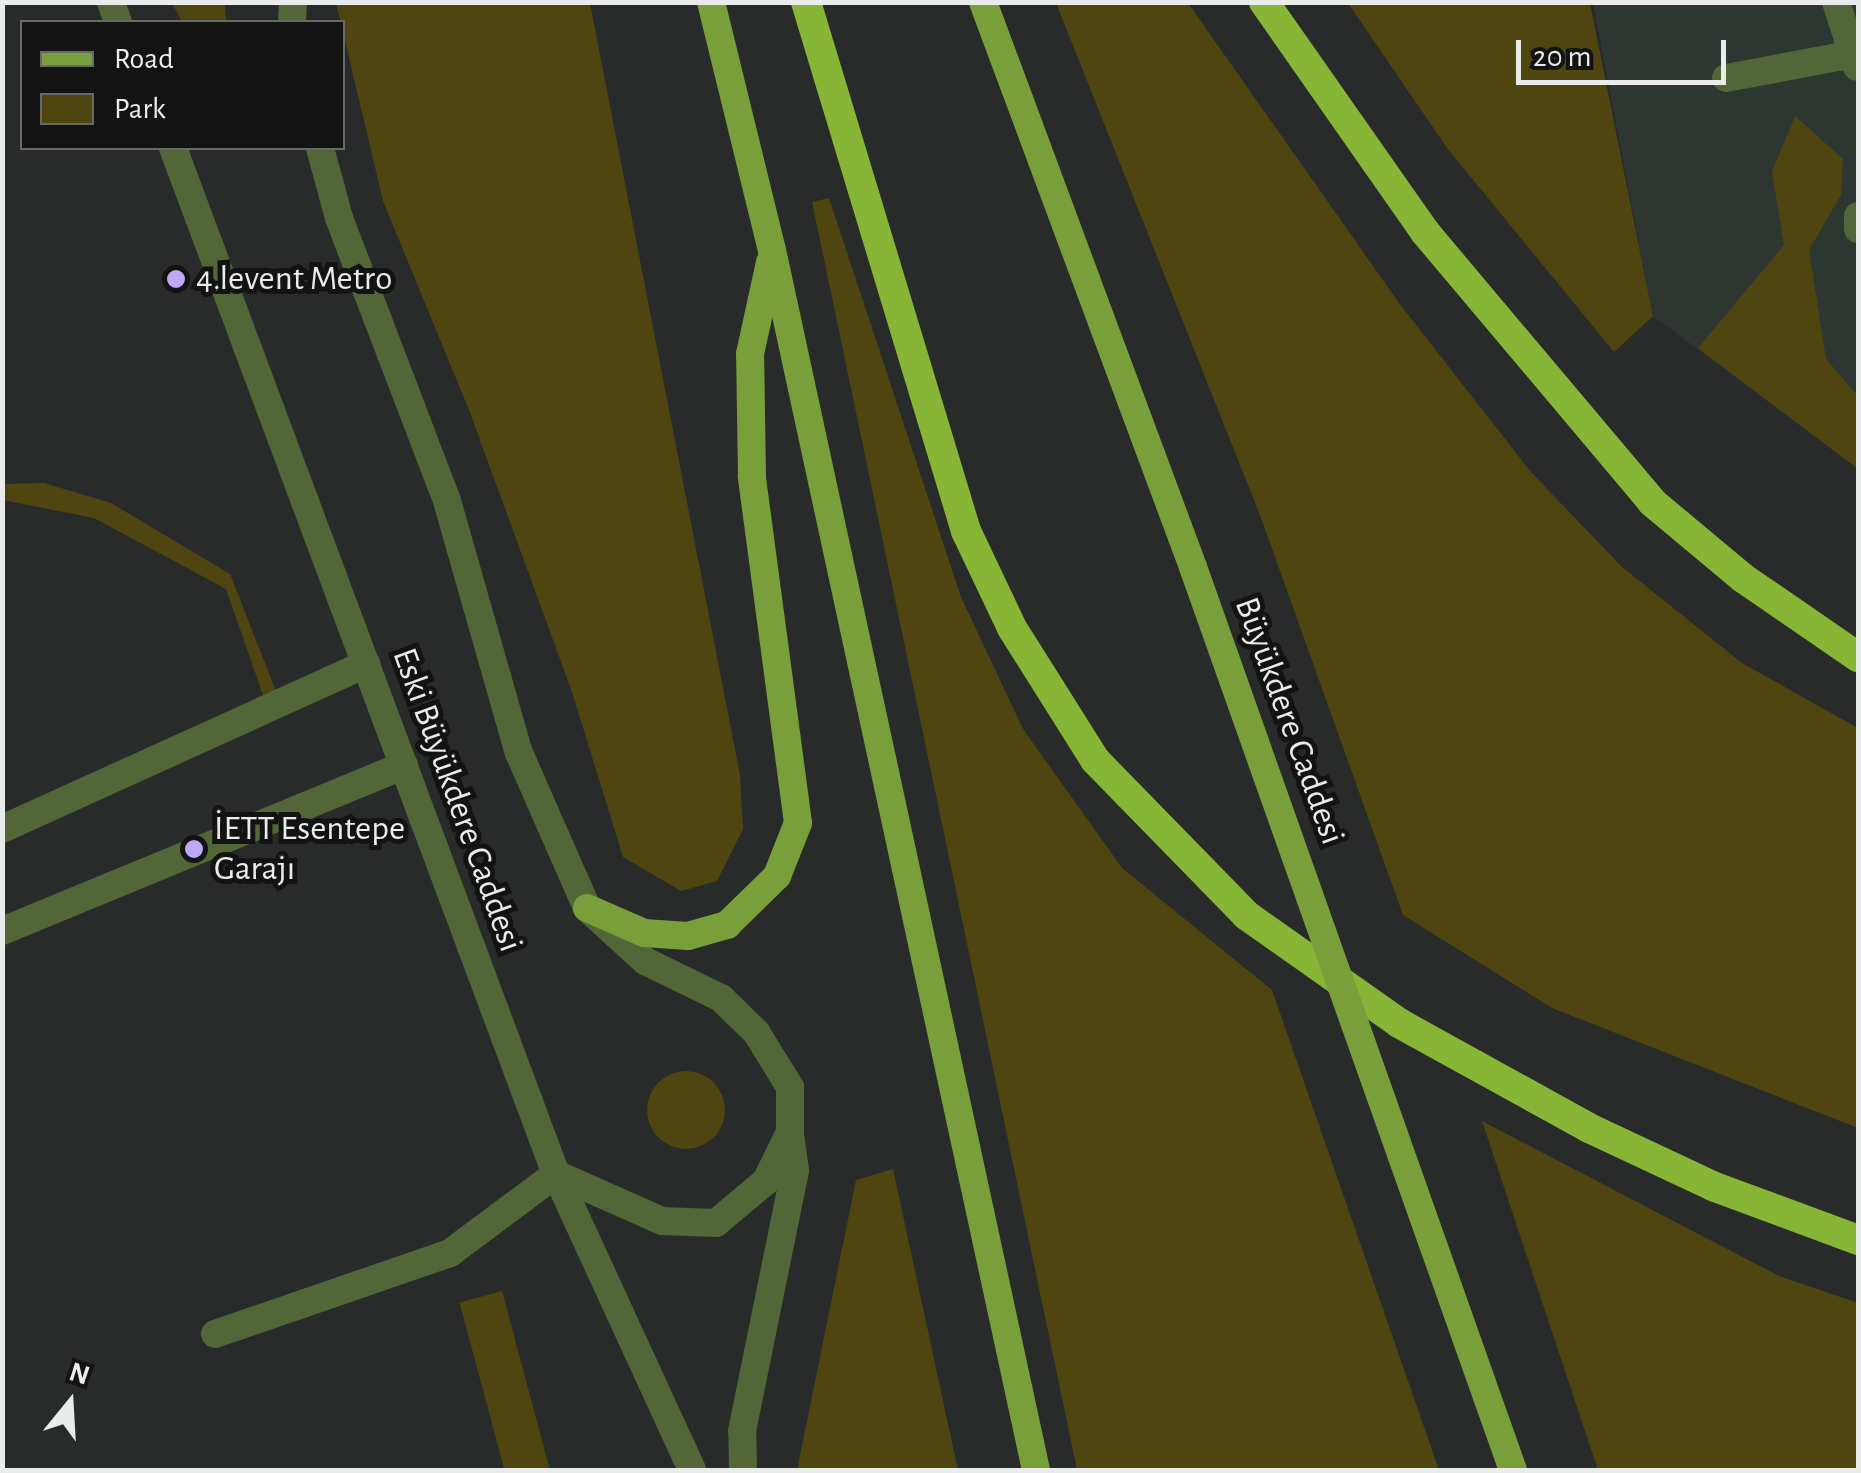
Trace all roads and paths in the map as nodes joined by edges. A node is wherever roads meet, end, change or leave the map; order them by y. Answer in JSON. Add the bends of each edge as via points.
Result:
{"nodes":[{"id":1,"x":711,"y":2,"type":"edge"},
{"id":2,"x":806,"y":2,"type":"edge"},
{"id":3,"x":983,"y":2,"type":"edge"},
{"id":4,"x":1264,"y":2,"type":"edge"},
{"id":5,"x":1836,"y":2,"type":"edge"},
{"id":6,"x":1854,"y":62,"type":"edge"},
{"id":7,"x":1726,"y":78,"type":"dead end"},
{"id":8,"x":174,"y":150,"type":"edge"},
{"id":9,"x":321,"y":150,"type":"edge"},
{"id":10,"x":1858,"y":216,"type":"edge"},
{"id":11,"x":1858,"y":229,"type":"edge"},
{"id":12,"x":772,"y":250,"type":"junction"},
{"id":13,"x":1858,"y":657,"type":"edge"},
{"id":14,"x":366,"y":664,"type":"junction"},
{"id":15,"x":404,"y":765,"type":"junction"},
{"id":16,"x":2,"y":829,"type":"edge"},
{"id":17,"x":587,"y":908,"type":"junction"},
{"id":18,"x":2,"y":932,"type":"edge"},
{"id":19,"x":790,"y":1132,"type":"junction"},
{"id":20,"x":556,"y":1174,"type":"junction"},
{"id":21,"x":1858,"y":1240,"type":"edge"},
{"id":22,"x":215,"y":1334,"type":"dead end"},
{"id":23,"x":692,"y":1470,"type":"edge"},
{"id":24,"x":743,"y":1470,"type":"edge"},
{"id":25,"x":1036,"y":1470,"type":"edge"},
{"id":26,"x":1513,"y":1470,"type":"edge"}],
"edges":[{"from":1,"to":12,"type":"main road"},
{"from":2,"to":21,"type":"highway","via":[[966,531],[1012,628],[1096,760],[1246,916],[1400,1023],[1590,1128],[1715,1187]]},
{"from":3,"to":26,"type":"main road","name":"Büyükdere Caddesi","bridge":true,"via":[[1193,566]]},
{"from":4,"to":13,"type":"highway","via":[[1425,232],[1652,502],[1743,578]]},
{"from":5,"to":6,"type":"street"},
{"from":6,"to":7,"type":"street"},
{"from":8,"to":14,"type":"street","name":"Eski Büyükdere Caddesi"},
{"from":9,"to":17,"type":"street","via":[[339,218],[447,501],[520,753]]},
{"from":10,"to":11,"type":"street"},
{"from":12,"to":17,"type":"main road","via":[[750,354],[752,476],[798,823],[777,876],[727,925],[688,936],[644,932]]},
{"from":12,"to":25,"type":"main road"},
{"from":14,"to":15,"type":"street","name":"Eski Büyükdere Caddesi"},
{"from":14,"to":16,"type":"street"},
{"from":15,"to":18,"type":"street"},
{"from":15,"to":20,"type":"street","name":"Eski Büyükdere Caddesi"},
{"from":17,"to":19,"type":"street","via":[[645,961],[720,998],[756,1032],[790,1087]]},
{"from":19,"to":20,"type":"street","via":[[766,1181],[716,1223],[662,1221]]},
{"from":19,"to":24,"type":"street","via":[[795,1170],[742,1431]]},
{"from":20,"to":22,"type":"street","via":[[450,1253]]},
{"from":20,"to":23,"type":"street","name":"Eski Büyükdere Caddesi"}]}
